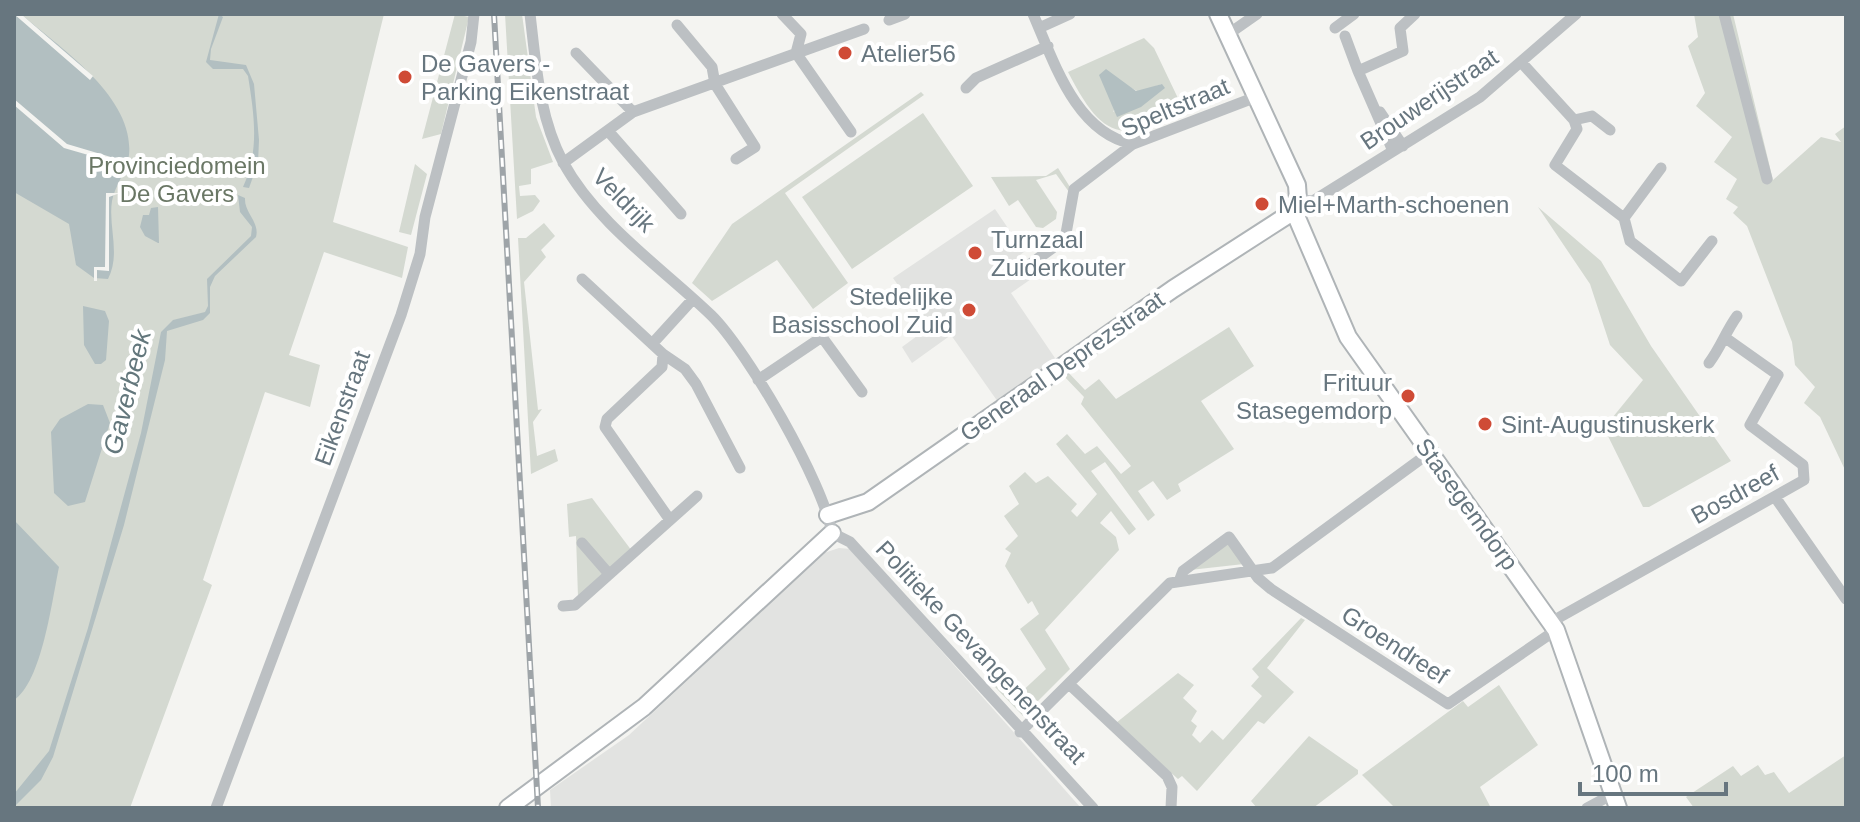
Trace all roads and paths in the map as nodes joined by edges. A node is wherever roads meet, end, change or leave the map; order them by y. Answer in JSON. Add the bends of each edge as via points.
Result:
{"nodes":[{"id":1,"x":474,"y":14,"type":"edge"},
{"id":2,"x":530,"y":14,"type":"edge"},
{"id":3,"x":782,"y":14,"type":"edge"},
{"id":4,"x":905,"y":14,"type":"edge"},
{"id":5,"x":1033,"y":14,"type":"edge"},
{"id":6,"x":1070,"y":14,"type":"edge"},
{"id":7,"x":1218,"y":14,"type":"edge"},
{"id":8,"x":1257,"y":14,"type":"edge"},
{"id":9,"x":1354,"y":14,"type":"edge"},
{"id":10,"x":1415,"y":14,"type":"edge"},
{"id":11,"x":1576,"y":14,"type":"edge"},
{"id":12,"x":1724,"y":14,"type":"edge"},
{"id":13,"x":889,"y":20,"type":"dead end"},
{"id":14,"x":677,"y":25,"type":"dead end"},
{"id":15,"x":1039,"y":28,"type":"junction"},
{"id":16,"x":864,"y":29,"type":"dead end"},
{"id":17,"x":1227,"y":35,"type":"junction"},
{"id":18,"x":1048,"y":46,"type":"junction"},
{"id":19,"x":576,"y":53,"type":"dead end"},
{"id":20,"x":796,"y":53,"type":"junction"},
{"id":21,"x":1521,"y":62,"type":"junction"},
{"id":22,"x":1358,"y":71,"type":"junction"},
{"id":23,"x":715,"y":84,"type":"junction"},
{"id":24,"x":966,"y":88,"type":"dead end"},
{"id":25,"x":1256,"y":97,"type":"junction"},
{"id":26,"x":633,"y":112,"type":"junction"},
{"id":27,"x":1574,"y":120,"type":"junction"},
{"id":28,"x":1610,"y":130,"type":"dead end"},
{"id":29,"x":609,"y":132,"type":"junction"},
{"id":30,"x":851,"y":132,"type":"dead end"},
{"id":31,"x":1133,"y":144,"type":"junction"},
{"id":32,"x":1398,"y":148,"type":"junction"},
{"id":33,"x":736,"y":159,"type":"dead end"},
{"id":34,"x":563,"y":163,"type":"junction"},
{"id":35,"x":1661,"y":168,"type":"dead end"},
{"id":36,"x":1767,"y":179,"type":"dead end"},
{"id":37,"x":1296,"y":205,"type":"junction"},
{"id":38,"x":681,"y":214,"type":"dead end"},
{"id":39,"x":1624,"y":218,"type":"junction"},
{"id":40,"x":1712,"y":241,"type":"dead end"},
{"id":41,"x":1029,"y":265,"type":"dead end"},
{"id":42,"x":582,"y":279,"type":"dead end"},
{"id":43,"x":1681,"y":281,"type":"junction"},
{"id":44,"x":1673,"y":292,"type":"dead end"},
{"id":45,"x":693,"y":299,"type":"junction"},
{"id":46,"x":1737,"y":316,"type":"dead end"},
{"id":47,"x":1727,"y":339,"type":"junction"},
{"id":48,"x":652,"y":344,"type":"junction"},
{"id":49,"x":663,"y":354,"type":"junction"},
{"id":50,"x":1709,"y":363,"type":"dead end"},
{"id":51,"x":758,"y":380,"type":"junction"},
{"id":52,"x":862,"y":392,"type":"dead end"},
{"id":53,"x":1429,"y":453,"type":"junction"},
{"id":54,"x":740,"y":468,"type":"dead end"},
{"id":55,"x":697,"y":496,"type":"dead end"},
{"id":56,"x":1775,"y":497,"type":"junction"},
{"id":57,"x":828,"y":515,"type":"junction"},
{"id":58,"x":670,"y":520,"type":"junction"},
{"id":59,"x":832,"y":533,"type":"junction"},
{"id":60,"x":582,"y":543,"type":"dead end"},
{"id":61,"x":1253,"y":571,"type":"junction"},
{"id":62,"x":609,"y":574,"type":"junction"},
{"id":63,"x":1180,"y":579,"type":"junction"},
{"id":64,"x":1846,"y":599,"type":"edge"},
{"id":65,"x":563,"y":606,"type":"dead end"},
{"id":66,"x":1554,"y":626,"type":"junction"},
{"id":67,"x":1069,"y":684,"type":"junction"},
{"id":68,"x":1020,"y":732,"type":"junction"},
{"id":69,"x":1616,"y":801,"type":"edge"},
{"id":70,"x":216,"y":808,"type":"edge"},
{"id":71,"x":508,"y":808,"type":"edge"},
{"id":72,"x":1093,"y":808,"type":"edge"},
{"id":73,"x":1171,"y":808,"type":"edge"},
{"id":74,"x":1587,"y":808,"type":"edge"}],
"edges":[{"from":1,"to":70,"type":"street","name":"Eikenstraat","via":[[420,254],[401,315]]},
{"from":2,"to":34,"type":"street","name":"Veldrijk","via":[[540,95]]},
{"from":3,"to":20,"type":"street","via":[[801,34]]},
{"from":4,"to":13,"type":"street"},
{"from":5,"to":15,"type":"street"},
{"from":6,"to":15,"type":"street"},
{"from":7,"to":17,"type":"street","name":"Stasegemdorp"},
{"from":8,"to":17,"type":"street"},
{"from":9,"to":22,"type":"street","via":[[1340,32]]},
{"from":10,"to":22,"type":"street","via":[[1400,28],[1403,51]]},
{"from":11,"to":21,"type":"street","name":"Brouwerijstraat"},
{"from":12,"to":36,"type":"street"},
{"from":14,"to":23,"type":"street","via":[[712,67]]},
{"from":15,"to":18,"type":"street"},
{"from":16,"to":20,"type":"street"},
{"from":17,"to":25,"type":"street","name":"Stasegemdorp"},
{"from":18,"to":24,"type":"street","via":[[976,78]]},
{"from":18,"to":31,"type":"street","via":[[1092,125],[1105,136]]},
{"from":19,"to":26,"type":"street"},
{"from":20,"to":23,"type":"street"},
{"from":20,"to":30,"type":"street"},
{"from":21,"to":27,"type":"street"},
{"from":21,"to":32,"type":"street","name":"Brouwerijstraat","via":[[1480,97]]},
{"from":22,"to":32,"type":"street"},
{"from":23,"to":26,"type":"street"},
{"from":23,"to":33,"type":"street","via":[[755,147]]},
{"from":25,"to":31,"type":"street","name":"Speltstraat"},
{"from":25,"to":37,"type":"street","name":"Stasegemdorp","via":[[1297,185]]},
{"from":26,"to":29,"type":"street"},
{"from":27,"to":28,"type":"street","via":[[1592,116]]},
{"from":27,"to":39,"type":"street","via":[[1577,129],[1555,165]]},
{"from":29,"to":34,"type":"street"},
{"from":29,"to":38,"type":"street"},
{"from":31,"to":41,"type":"street","name":"Speltstraat","via":[[1074,189],[1065,239]]},
{"from":32,"to":37,"type":"street","name":"Brouwerijstraat","via":[[1313,201]]},
{"from":34,"to":45,"type":"street","name":"Veldrijk","via":[[601,212]]},
{"from":35,"to":39,"type":"street"},
{"from":37,"to":53,"type":"street","name":"Stasegemdorp","via":[[1348,337]]},
{"from":37,"to":57,"type":"street","name":"Generaal Deprezstraat","via":[[1267,230],[1173,289],[868,502]]},
{"from":39,"to":43,"type":"street","via":[[1630,241]]},
{"from":40,"to":43,"type":"street"},
{"from":42,"to":48,"type":"street"},
{"from":43,"to":44,"type":"street"},
{"from":45,"to":48,"type":"street"},
{"from":45,"to":51,"type":"street","name":"Veldrijk","via":[[732,338]]},
{"from":46,"to":47,"type":"street"},
{"from":47,"to":50,"type":"street"},
{"from":47,"to":56,"type":"street","name":"Bosdreef","via":[[1778,375],[1750,425],[1803,465],[1806,474]]},
{"from":48,"to":49,"type":"street"},
{"from":49,"to":54,"type":"street","via":[[696,384]]},
{"from":49,"to":58,"type":"street","via":[[662,367],[607,419],[605,427]]},
{"from":51,"to":52,"type":"street","via":[[822,337]]},
{"from":51,"to":57,"type":"street","name":"Veldrijk"},
{"from":53,"to":61,"type":"street","via":[[1272,568]]},
{"from":53,"to":66,"type":"street","name":"Stasegemdorp"},
{"from":55,"to":58,"type":"street"},
{"from":56,"to":64,"type":"street"},
{"from":56,"to":66,"type":"street","name":"Bosdreef"},
{"from":57,"to":59,"type":"street","name":"Veldrijk"},
{"from":58,"to":62,"type":"street"},
{"from":59,"to":68,"type":"street","name":"Politieke Gevangenenstraat","via":[[850,542]]},
{"from":59,"to":71,"type":"street","via":[[644,707]]},
{"from":60,"to":62,"type":"street"},
{"from":61,"to":63,"type":"street"},
{"from":61,"to":63,"type":"street","name":"Groendreef","via":[[1229,537],[1183,571]]},
{"from":61,"to":66,"type":"street","name":"Groendreef","via":[[1271,589],[1448,704]]},
{"from":62,"to":65,"type":"street","via":[[575,605]]},
{"from":63,"to":67,"type":"street"},
{"from":66,"to":69,"type":"street","name":"Stasegemdorp"},
{"from":67,"to":68,"type":"street"},
{"from":67,"to":73,"type":"street","via":[[1167,776]]},
{"from":68,"to":72,"type":"street","name":"Politieke Gevangenenstraat"},
{"from":69,"to":74,"type":"street"}]}
